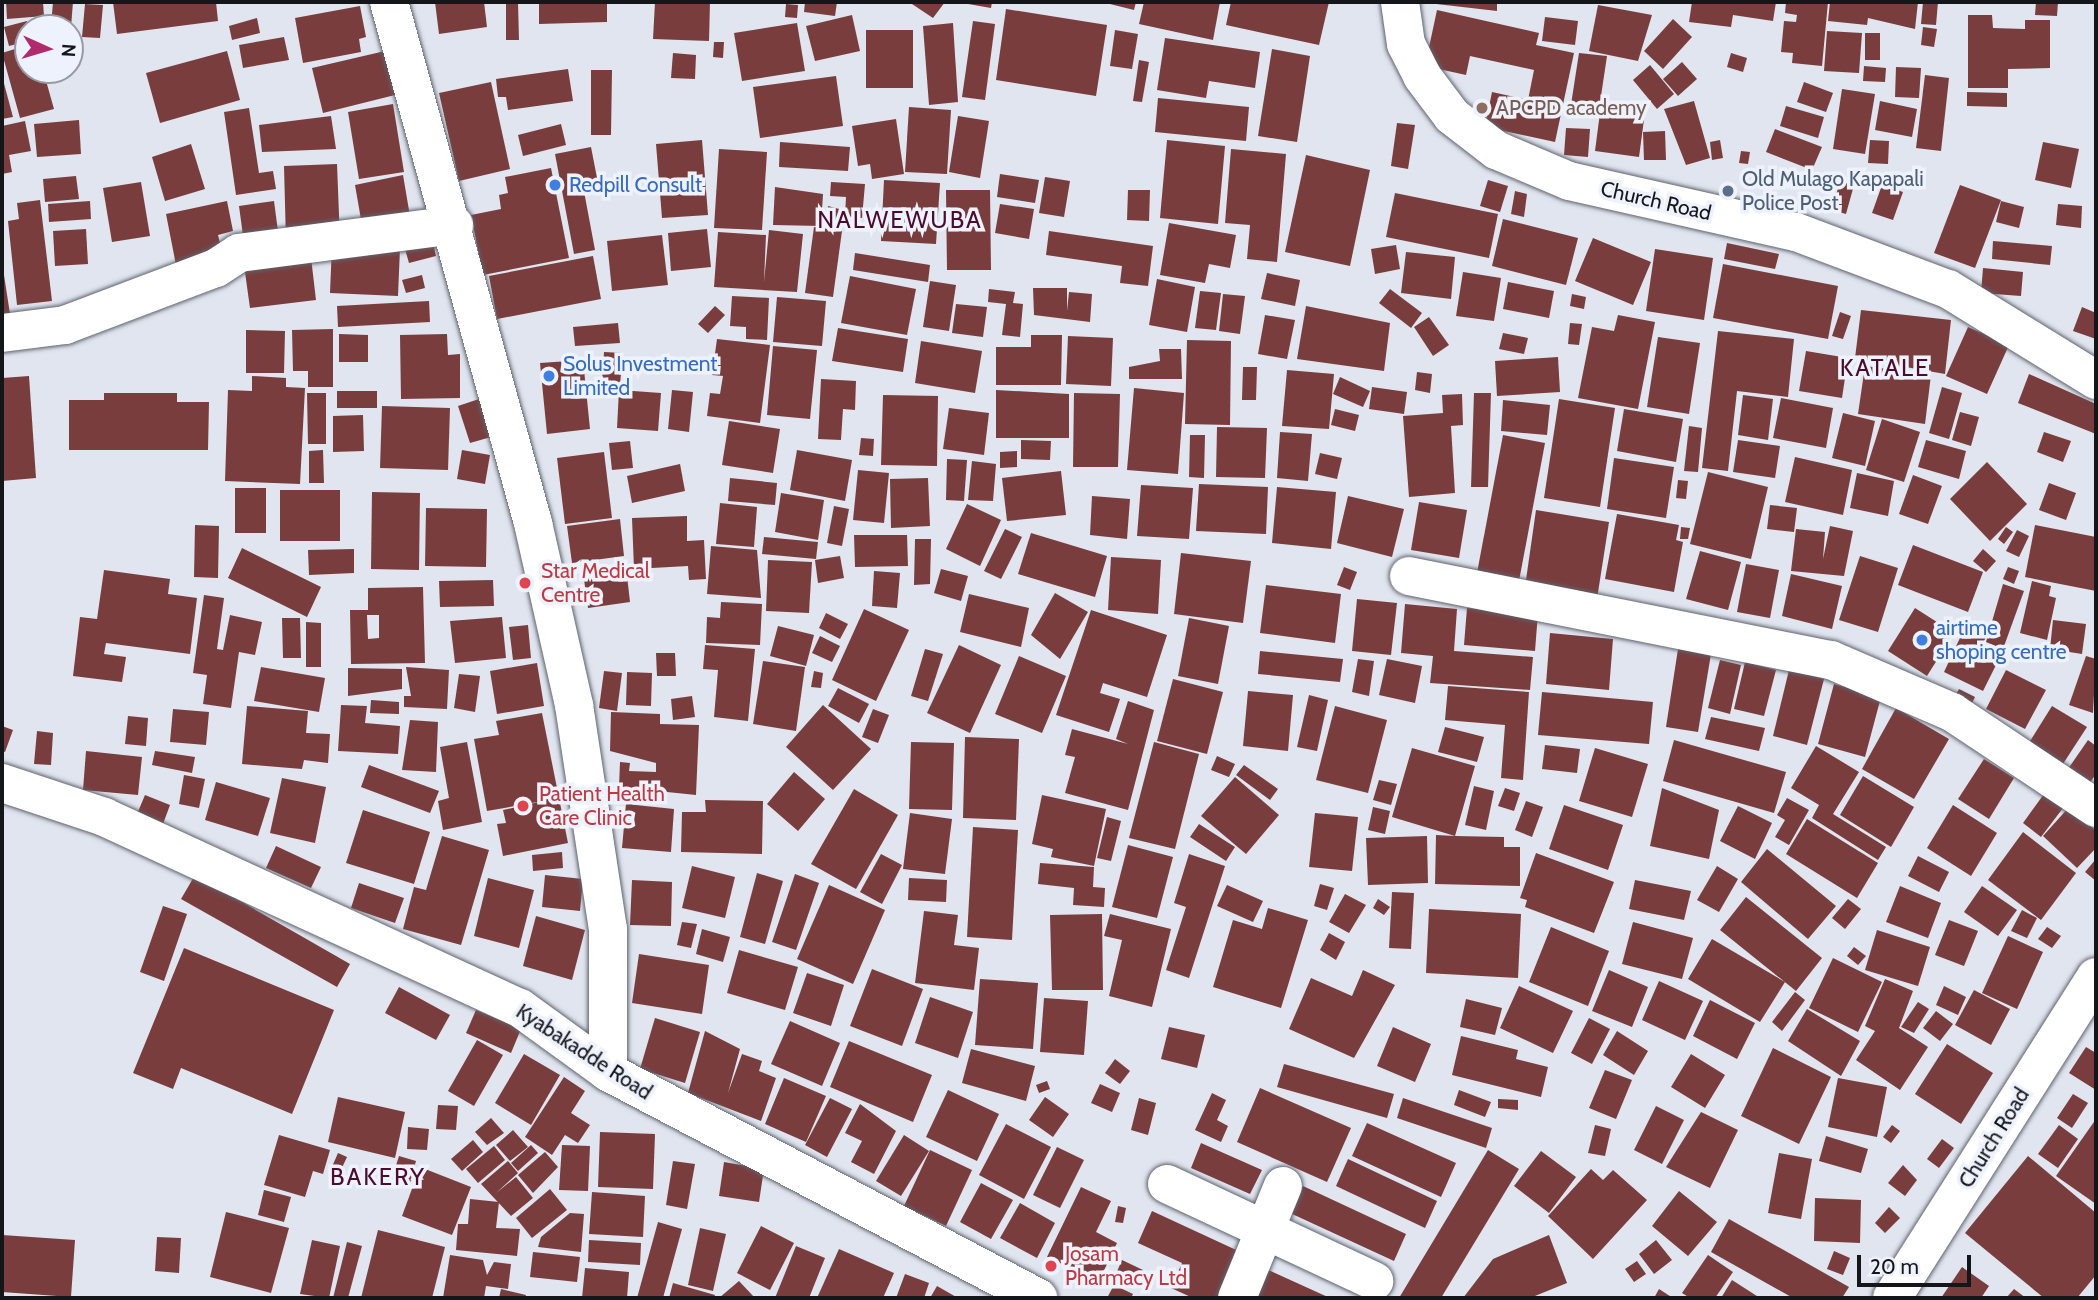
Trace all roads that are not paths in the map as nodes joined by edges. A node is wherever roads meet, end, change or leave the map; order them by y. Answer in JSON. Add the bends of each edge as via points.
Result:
{"nodes":[{"id":1,"x":389,"y":2,"type":"edge"},
{"id":2,"x":1400,"y":2,"type":"edge"},
{"id":3,"x":454,"y":225,"type":"junction"},
{"id":4,"x":2,"y":333,"type":"edge"},
{"id":5,"x":2096,"y":380,"type":"edge"},
{"id":6,"x":1409,"y":576,"type":"dead end"},
{"id":7,"x":2,"y":783,"type":"edge"},
{"id":8,"x":2096,"y":808,"type":"edge"},
{"id":9,"x":2096,"y":977,"type":"edge"},
{"id":10,"x":608,"y":1072,"type":"junction"},
{"id":11,"x":1167,"y":1184,"type":"dead end"},
{"id":12,"x":1283,"y":1186,"type":"dead end"},
{"id":13,"x":1265,"y":1230,"type":"junction"},
{"id":14,"x":1374,"y":1281,"type":"dead end"},
{"id":15,"x":1038,"y":1298,"type":"edge"},
{"id":16,"x":1237,"y":1298,"type":"edge"},
{"id":17,"x":1892,"y":1298,"type":"edge"}],
"edges":[{"from":1,"to":3,"type":"street"},
{"from":2,"to":5,"type":"street","name":"Church Road","via":[[1406,44],[1422,76],[1452,116],[1496,150],[1569,181],[1796,232],[1948,289]]},
{"from":3,"to":4,"type":"street","via":[[239,253],[216,268],[65,325]]},
{"from":3,"to":10,"type":"street","via":[[533,523],[588,777],[607,929]]},
{"from":6,"to":8,"type":"street","via":[[1831,660],[1952,712]]},
{"from":7,"to":10,"type":"street","name":"Kyabakadde Road","via":[[104,817],[520,1008]]},
{"from":9,"to":17,"type":"street","name":"Church Road"},
{"from":10,"to":15,"type":"street","name":"Kyabakadde Road"},
{"from":11,"to":13,"type":"street"},
{"from":12,"to":13,"type":"street"},
{"from":13,"to":14,"type":"street"},
{"from":13,"to":16,"type":"street"}]}
